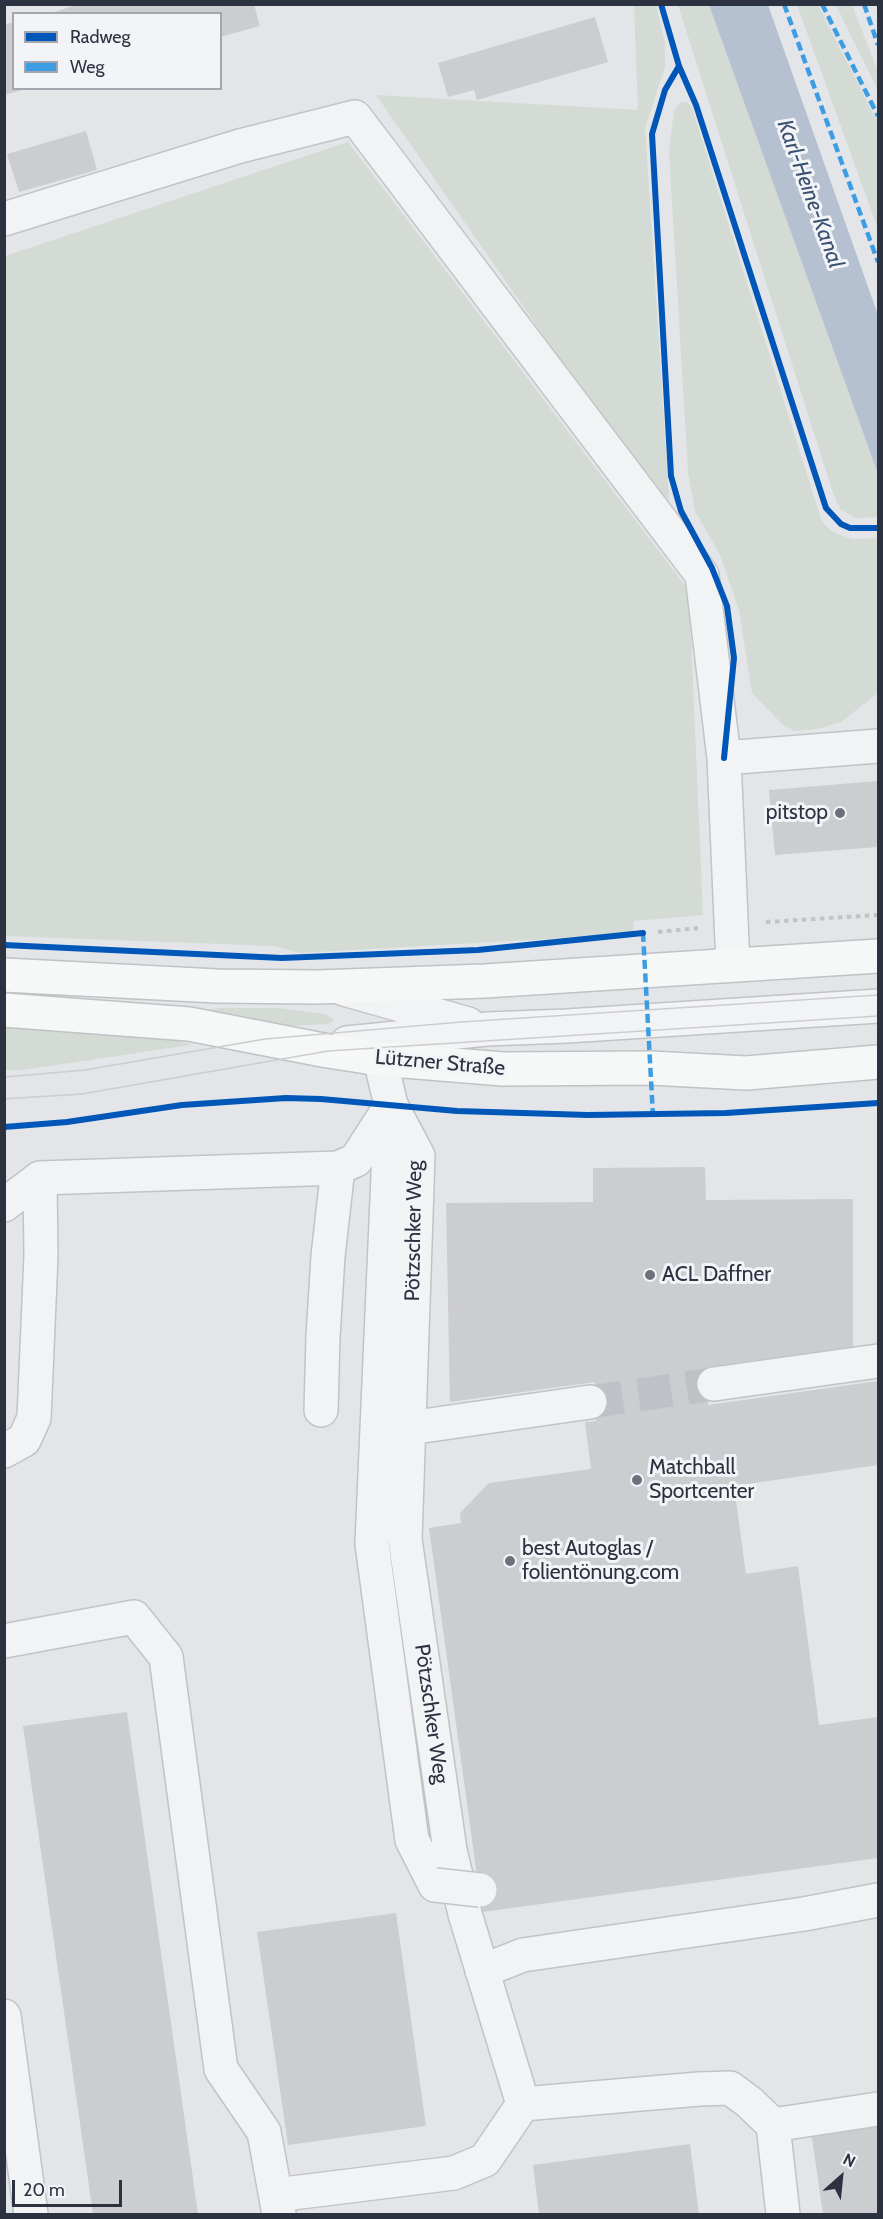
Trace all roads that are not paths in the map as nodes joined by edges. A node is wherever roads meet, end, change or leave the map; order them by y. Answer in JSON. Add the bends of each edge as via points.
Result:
{"nodes":[{"id":1,"x":4,"y":219,"type":"edge"},
{"id":2,"x":879,"y":746,"type":"edge"},
{"id":3,"x":724,"y":758,"type":"junction"},
{"id":4,"x":879,"y":956,"type":"edge"},
{"id":5,"x":733,"y":965,"type":"junction"},
{"id":6,"x":4,"y":975,"type":"edge"},
{"id":7,"x":334,"y":986,"type":"junction"},
{"id":8,"x":879,"y":1006,"type":"edge"},
{"id":9,"x":4,"y":1010,"type":"edge"},
{"id":10,"x":487,"y":1029,"type":"junction"},
{"id":11,"x":306,"y":1047,"type":"junction"},
{"id":12,"x":380,"y":1059,"type":"junction"},
{"id":13,"x":879,"y":1062,"type":"edge"},
{"id":14,"x":391,"y":1105,"type":"junction"},
{"id":15,"x":338,"y":1168,"type":"junction"},
{"id":16,"x":40,"y":1178,"type":"junction"},
{"id":17,"x":4,"y":1205,"type":"edge"},
{"id":18,"x":879,"y":1360,"type":"edge"},
{"id":19,"x":714,"y":1384,"type":"tunnel mouth"},
{"id":20,"x":590,"y":1402,"type":"tunnel mouth"},
{"id":21,"x":321,"y":1410,"type":"dead end"},
{"id":22,"x":409,"y":1428,"type":"junction"},
{"id":23,"x":4,"y":1451,"type":"edge"},
{"id":24,"x":4,"y":1641,"type":"edge"},
{"id":25,"x":480,"y":1890,"type":"dead end"},
{"id":26,"x":879,"y":1900,"type":"edge"},
{"id":27,"x":482,"y":1971,"type":"junction"},
{"id":28,"x":4,"y":2016,"type":"edge"},
{"id":29,"x":523,"y":2104,"type":"junction"},
{"id":30,"x":879,"y":2109,"type":"edge"},
{"id":31,"x":773,"y":2125,"type":"junction"},
{"id":32,"x":278,"y":2205,"type":"edge"},
{"id":33,"x":31,"y":2214,"type":"edge"},
{"id":34,"x":783,"y":2214,"type":"edge"}],
"edges":[{"from":1,"to":3,"type":"lane","via":[[240,146],[355,117],[702,575]]},
{"from":2,"to":3,"type":"lane"},
{"from":3,"to":5,"type":"lane"},
{"from":4,"to":5,"type":"main road"},
{"from":5,"to":7,"type":"main road"},
{"from":6,"to":7,"type":"main road","via":[[217,986]]},
{"from":7,"to":10,"type":"lane"},
{"from":8,"to":10,"type":"lane"},
{"from":9,"to":11,"type":"main road","name":"Lützner Straße","via":[[189,1024]]},
{"from":10,"to":11,"type":"lane"},
{"from":11,"to":12,"type":"main road","name":"Lützner Straße"},
{"from":12,"to":13,"type":"main road","name":"Lützner Straße","via":[[503,1069],[650,1068],[746,1073]]},
{"from":12,"to":14,"type":"lane","name":"Pötzschker Weg"},
{"from":14,"to":15,"type":"lane","via":[[356,1160]]},
{"from":14,"to":22,"type":"lane","name":"Pötzschker Weg","via":[[418,1156]]},
{"from":14,"to":25,"type":"lane","bridge":true,"via":[[372,1544],[412,1840],[435,1885]]},
{"from":15,"to":16,"type":"lane"},
{"from":15,"to":21,"type":"lane","via":[[327,1256]]},
{"from":16,"to":17,"type":"lane"},
{"from":16,"to":23,"type":"lane","via":[[34,1418],[24,1440]]},
{"from":18,"to":19,"type":"lane"},
{"from":20,"to":22,"type":"lane"},
{"from":22,"to":27,"type":"lane","name":"Pötzschker Weg","via":[[405,1539],[450,1850]]},
{"from":24,"to":32,"type":"lane","via":[[134,1617],[166,1658],[221,2070],[264,2132]]},
{"from":26,"to":27,"type":"lane","via":[[523,1955]]},
{"from":27,"to":29,"type":"lane","name":"Pötzschker Weg"},
{"from":28,"to":33,"type":"lane"},
{"from":29,"to":31,"type":"lane","via":[[730,2088]]},
{"from":29,"to":32,"type":"lane","via":[[485,2160],[454,2173]]},
{"from":30,"to":31,"type":"lane"},
{"from":31,"to":34,"type":"lane"}]}
